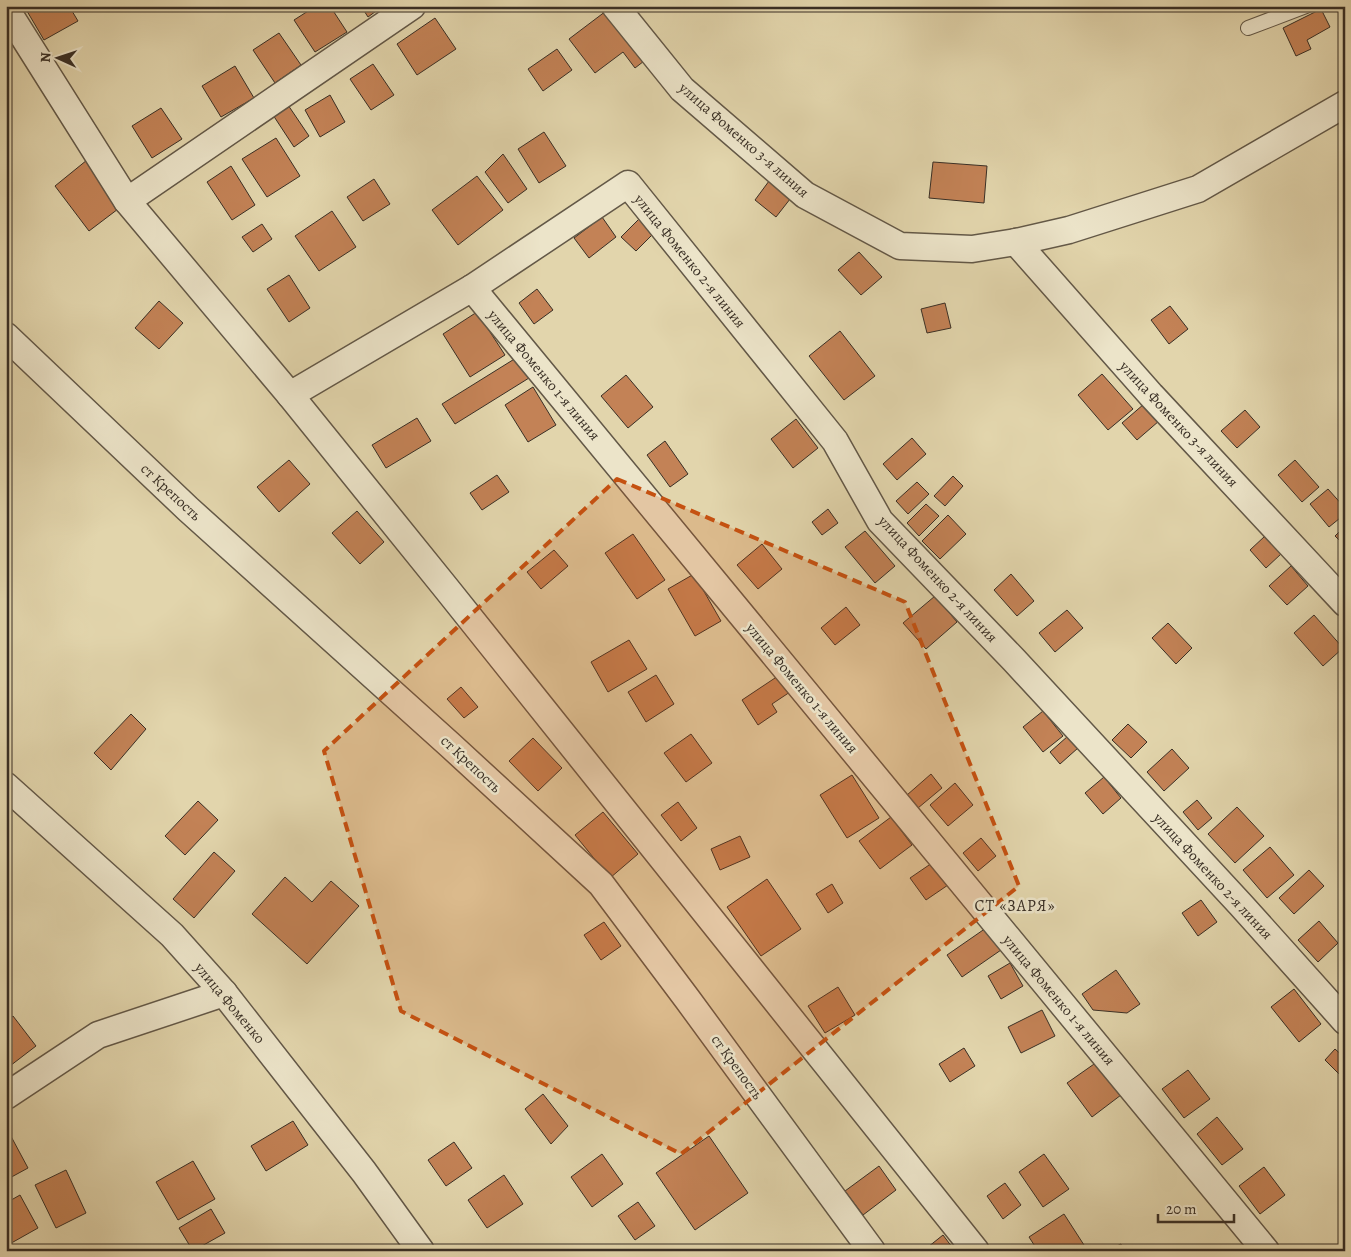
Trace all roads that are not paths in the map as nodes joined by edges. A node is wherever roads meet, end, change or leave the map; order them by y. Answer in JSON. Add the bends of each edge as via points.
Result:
{"nodes":[{"id":1,"x":412,"y":6,"type":"edge"},
{"id":2,"x":615,"y":6,"type":"edge"},
{"id":3,"x":1306,"y":6,"type":"edge"},
{"id":4,"x":6,"y":9,"type":"edge"},
{"id":5,"x":1248,"y":28,"type":"dead end"},
{"id":6,"x":1343,"y":107,"type":"edge"},
{"id":7,"x":127,"y":201,"type":"junction"},
{"id":8,"x":1016,"y":242,"type":"junction"},
{"id":9,"x":472,"y":288,"type":"junction"},
{"id":10,"x":6,"y":336,"type":"edge"},
{"id":11,"x":290,"y":395,"type":"junction"},
{"id":12,"x":1345,"y":604,"type":"edge"},
{"id":13,"x":6,"y":786,"type":"edge"},
{"id":14,"x":224,"y":993,"type":"junction"},
{"id":15,"x":1345,"y":1021,"type":"edge"},
{"id":16,"x":6,"y":1096,"type":"edge"},
{"id":17,"x":421,"y":1251,"type":"edge"},
{"id":18,"x":872,"y":1251,"type":"edge"},
{"id":19,"x":976,"y":1251,"type":"edge"},
{"id":20,"x":1266,"y":1251,"type":"edge"}],
"edges":[{"from":1,"to":7,"type":"street"},
{"from":2,"to":8,"type":"street","name":"улица Фоменко 3-я линия","via":[[682,89],[805,195],[900,246],[972,249]]},
{"from":3,"to":5,"type":"lane"},
{"from":4,"to":7,"type":"street"},
{"from":6,"to":8,"type":"street","name":"улица Фоменко 3-я линия","via":[[1198,189],[1069,230]]},
{"from":7,"to":11,"type":"street"},
{"from":8,"to":12,"type":"street","name":"улица Фоменко 3-я линия","via":[[1151,395]]},
{"from":9,"to":11,"type":"street"},
{"from":9,"to":15,"type":"street","name":"улица Фоменко 2-я линия","via":[[628,184],[835,441],[880,521],[1241,905]]},
{"from":9,"to":20,"type":"street","name":"улица Фоменко 1-я линия"},
{"from":10,"to":18,"type":"street","name":"ст Крепость","via":[[188,509],[601,884]]},
{"from":11,"to":19,"type":"street"},
{"from":13,"to":14,"type":"street","name":"улица Фоменко","via":[[172,935]]},
{"from":14,"to":16,"type":"street","via":[[98,1035]]},
{"from":14,"to":17,"type":"street","name":"улица Фоменко","via":[[364,1172]]}]}
